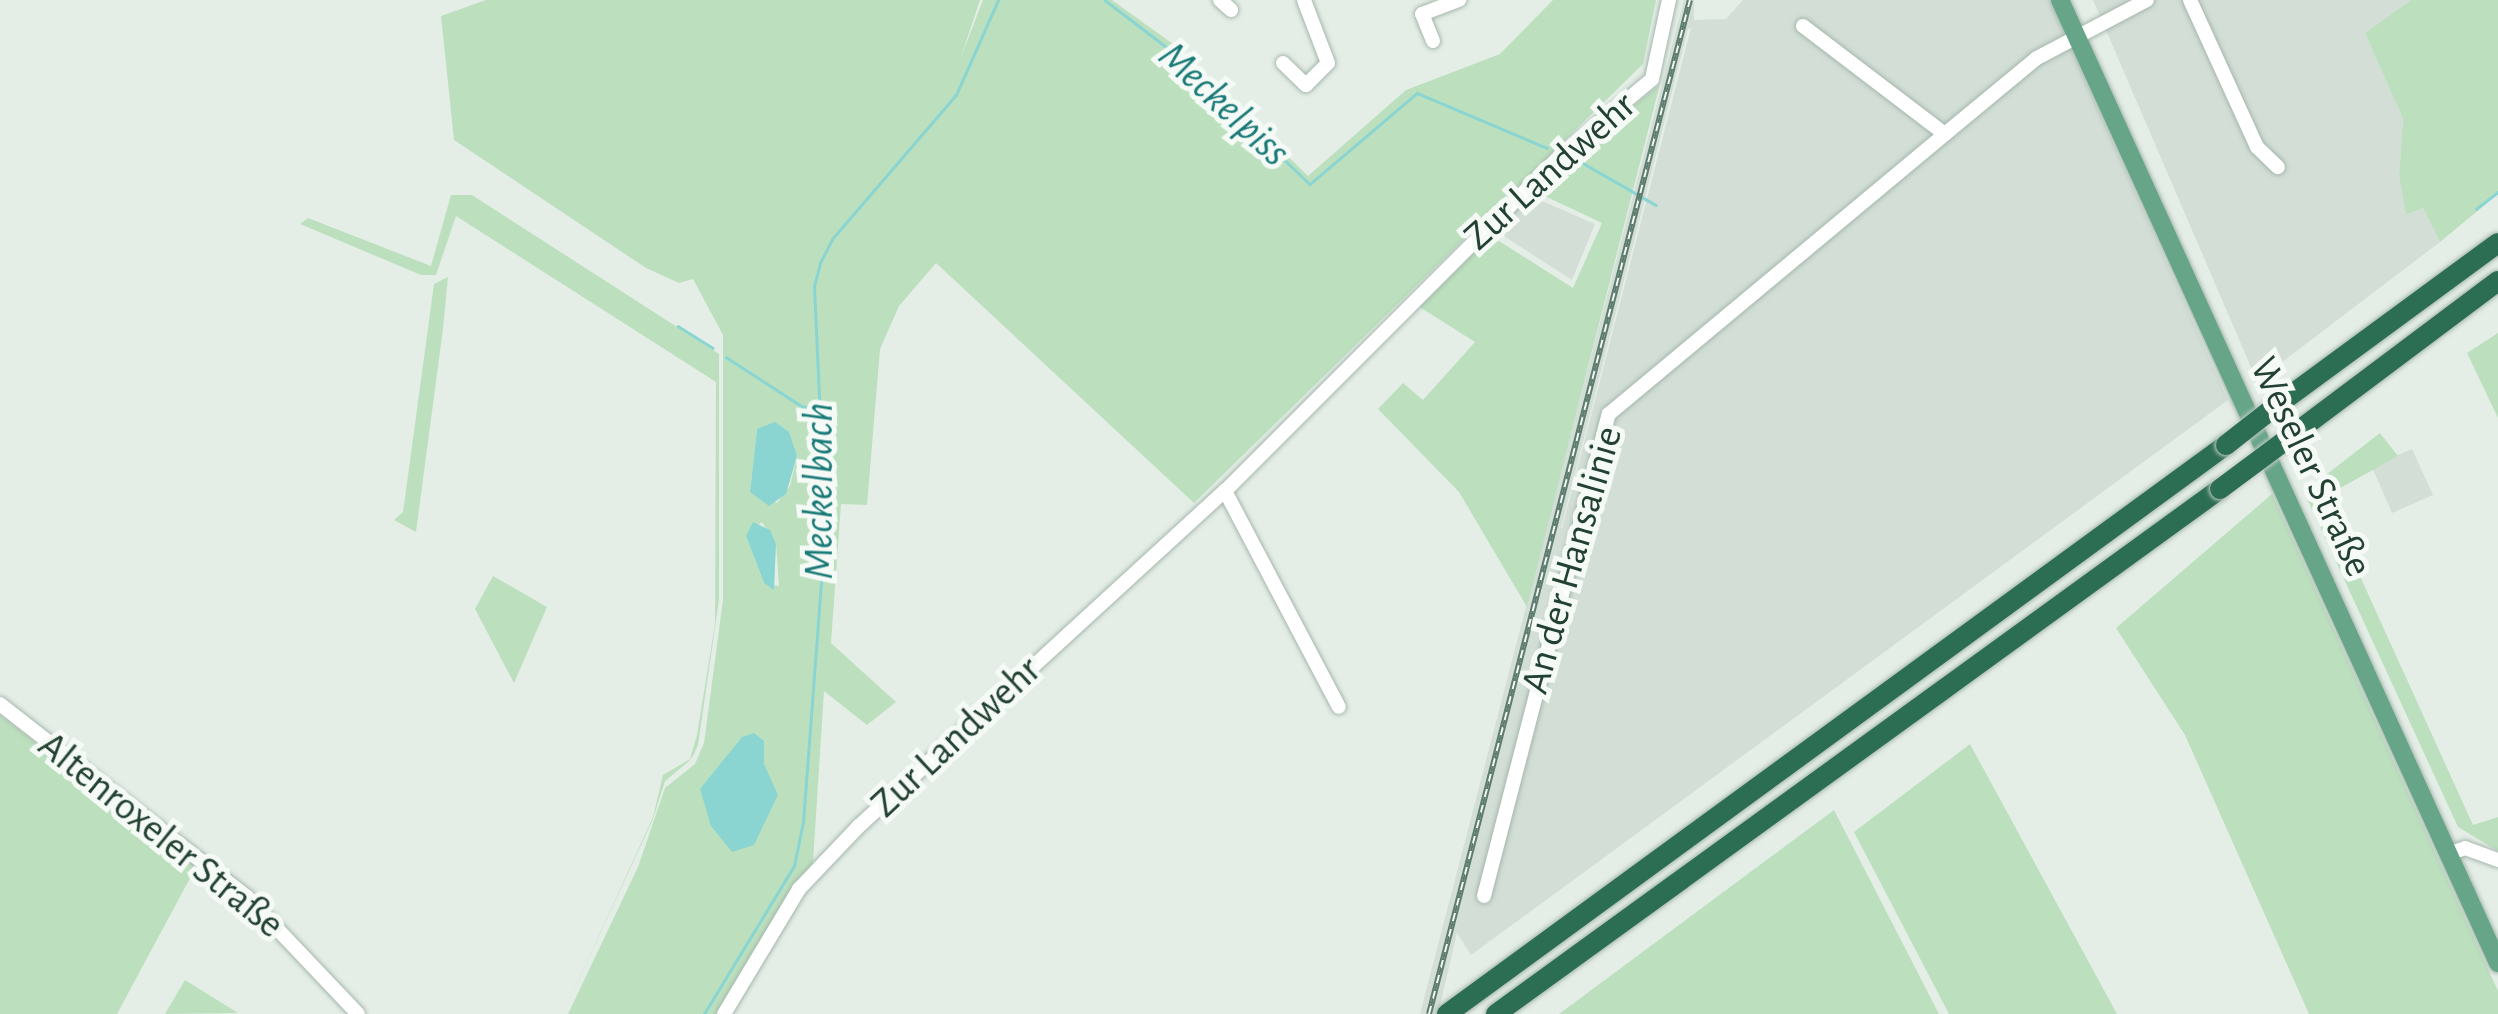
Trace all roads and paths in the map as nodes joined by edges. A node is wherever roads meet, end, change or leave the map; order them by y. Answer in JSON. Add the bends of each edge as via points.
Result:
{"nodes":[{"id":1,"x":1304,"y":0,"type":"edge"},
{"id":2,"x":1459,"y":0,"type":"edge"},
{"id":3,"x":2060,"y":0,"type":"edge"},
{"id":4,"x":2147,"y":0,"type":"edge"},
{"id":5,"x":2190,"y":0,"type":"edge"},
{"id":6,"x":1670,"y":1,"type":"edge"},
{"id":7,"x":1803,"y":26,"type":"dead end"},
{"id":8,"x":2076,"y":38,"type":"junction"},
{"id":9,"x":1433,"y":41,"type":"dead end"},
{"id":10,"x":1283,"y":62,"type":"dead end"},
{"id":11,"x":1945,"y":134,"type":"junction"},
{"id":12,"x":2278,"y":167,"type":"dead end"},
{"id":13,"x":2498,"y":243,"type":"edge"},
{"id":14,"x":2498,"y":281,"type":"edge"},
{"id":15,"x":1225,"y":490,"type":"junction"},
{"id":16,"x":0,"y":704,"type":"edge"},
{"id":17,"x":1340,"y":707,"type":"dead end"},
{"id":18,"x":2448,"y":854,"type":"junction"},
{"id":19,"x":2498,"y":860,"type":"edge"},
{"id":20,"x":1484,"y":896,"type":"dead end"},
{"id":21,"x":2498,"y":963,"type":"edge"},
{"id":22,"x":1503,"y":1009,"type":"edge"},
{"id":23,"x":358,"y":1014,"type":"edge"},
{"id":24,"x":724,"y":1014,"type":"edge"},
{"id":25,"x":1447,"y":1014,"type":"edge"}],
"edges":[{"from":1,"to":10,"type":"street","via":[[1328,62],[1306,85]]},
{"from":2,"to":9,"type":"street","via":[[1422,14]]},
{"from":3,"to":8,"type":"main road","name":"Weseler Straße"},
{"from":4,"to":8,"type":"street","name":"An der Hansalinie"},
{"from":5,"to":12,"type":"street","via":[[2257,146]]},
{"from":6,"to":15,"type":"street","name":"Zur Landwehr","via":[[1652,79],[1533,182]]},
{"from":7,"to":11,"type":"street"},
{"from":8,"to":11,"type":"street","name":"An der Hansalinie","via":[[2037,58]]},
{"from":8,"to":18,"type":"main road","name":"Weseler Straße"},
{"from":11,"to":20,"type":"street","name":"An der Hansalinie","via":[[1609,414]]},
{"from":13,"to":25,"type":"highway","bridge":true},
{"from":14,"to":22,"type":"highway","bridge":true},
{"from":15,"to":17,"type":"street"},
{"from":15,"to":24,"type":"street","name":"Zur Landwehr","via":[[835,851],[799,889]]},
{"from":16,"to":23,"type":"street","name":"Altenroxeler Straße","via":[[247,897]]},
{"from":18,"to":19,"type":"street","via":[[2465,848]]},
{"from":18,"to":21,"type":"main road","name":"Weseler Straße"}]}
